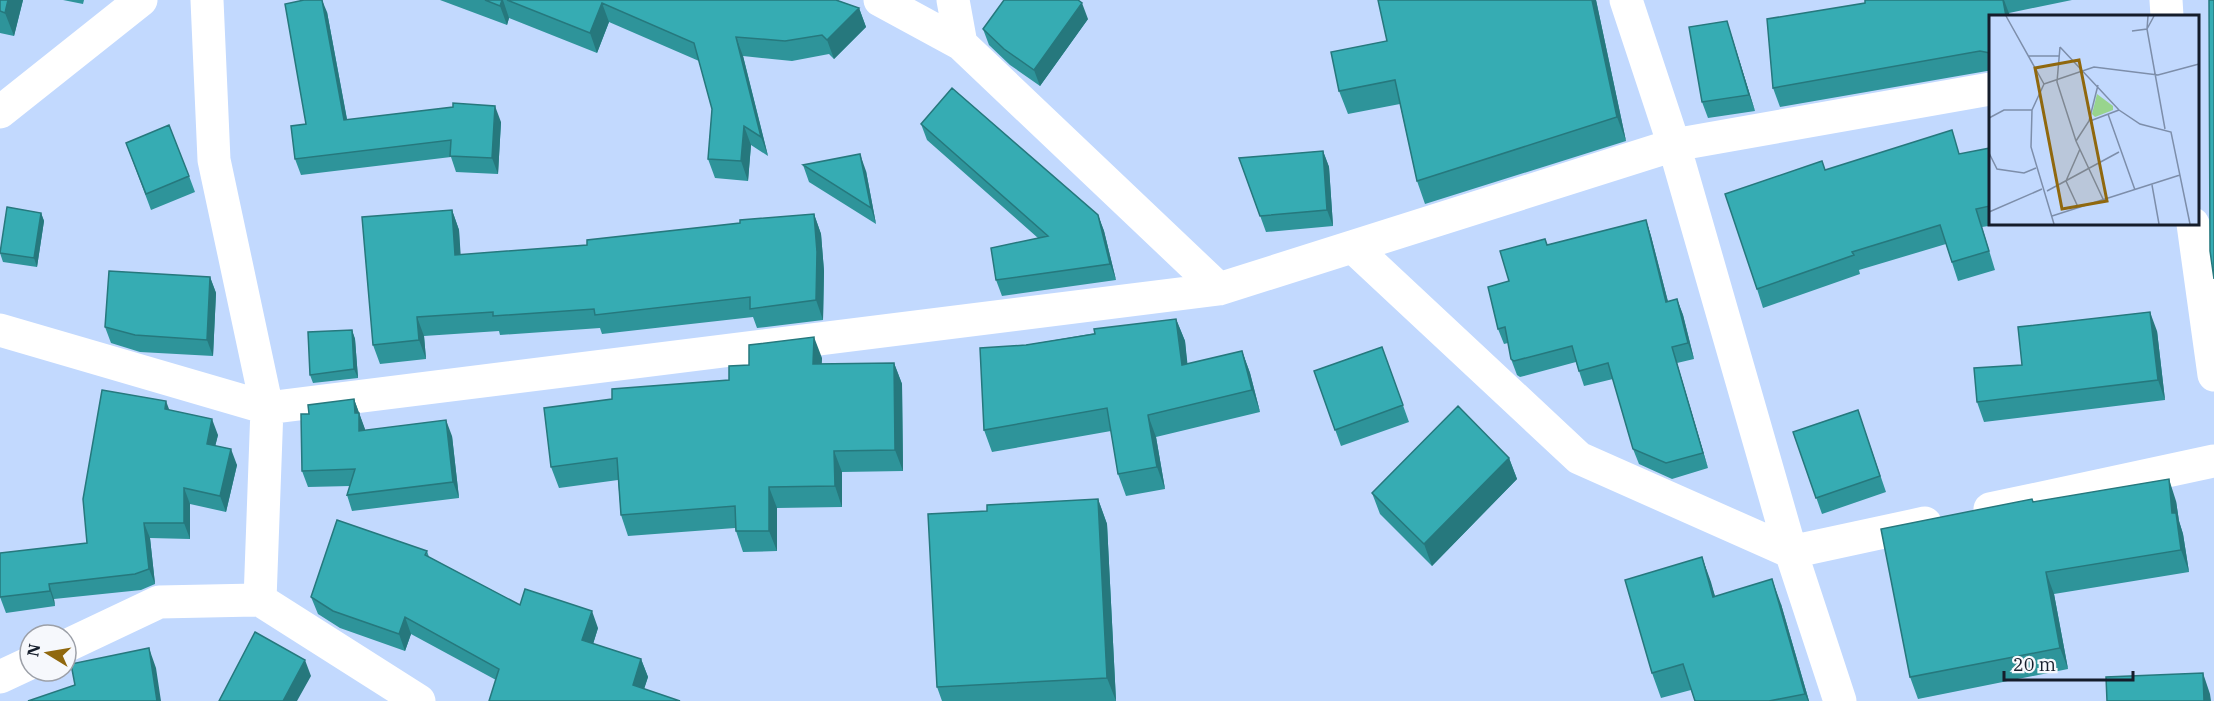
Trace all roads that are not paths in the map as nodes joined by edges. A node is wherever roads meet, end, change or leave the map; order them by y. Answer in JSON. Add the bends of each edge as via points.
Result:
{"nodes":[{"id":1,"x":141,"y":0,"type":"edge"},
{"id":2,"x":207,"y":0,"type":"edge"},
{"id":3,"x":880,"y":0,"type":"edge"},
{"id":4,"x":953,"y":0,"type":"edge"},
{"id":5,"x":1626,"y":0,"type":"edge"},
{"id":6,"x":2166,"y":0,"type":"edge"},
{"id":7,"x":2167,"y":15,"type":"edge"},
{"id":8,"x":961,"y":44,"type":"junction"},
{"id":9,"x":1989,"y":89,"type":"edge"},
{"id":10,"x":0,"y":112,"type":"edge"},
{"id":11,"x":1674,"y":145,"type":"junction"},
{"id":12,"x":2193,"y":225,"type":"edge"},
{"id":13,"x":1353,"y":247,"type":"junction"},
{"id":14,"x":1219,"y":289,"type":"junction"},
{"id":15,"x":0,"y":330,"type":"edge"},
{"id":16,"x":2214,"y":375,"type":"edge"},
{"id":17,"x":267,"y":408,"type":"junction"},
{"id":18,"x":2214,"y":461,"type":"edge"},
{"id":19,"x":1791,"y":552,"type":"junction"},
{"id":20,"x":260,"y":600,"type":"junction"},
{"id":21,"x":78,"y":640,"type":"edge"},
{"id":22,"x":18,"y":668,"type":"edge"},
{"id":23,"x":0,"y":676,"type":"edge"},
{"id":24,"x":419,"y":701,"type":"edge"},
{"id":25,"x":1839,"y":701,"type":"edge"}],
"edges":[{"from":1,"to":10,"type":"street"},
{"from":2,"to":17,"type":"street","via":[[214,160]]},
{"from":3,"to":8,"type":"street"},
{"from":4,"to":8,"type":"street"},
{"from":5,"to":11,"type":"street"},
{"from":6,"to":7,"type":"street"},
{"from":8,"to":14,"type":"street"},
{"from":9,"to":11,"type":"street"},
{"from":11,"to":13,"type":"street"},
{"from":11,"to":19,"type":"street"},
{"from":12,"to":16,"type":"street"},
{"from":13,"to":14,"type":"street"},
{"from":13,"to":19,"type":"street","via":[[1579,458]]},
{"from":14,"to":17,"type":"street"},
{"from":15,"to":17,"type":"street"},
{"from":17,"to":20,"type":"street"},
{"from":18,"to":19,"type":"street"},
{"from":19,"to":25,"type":"street"},
{"from":20,"to":21,"type":"street","via":[[159,602]]},
{"from":20,"to":24,"type":"street"},
{"from":22,"to":23,"type":"street"}]}
